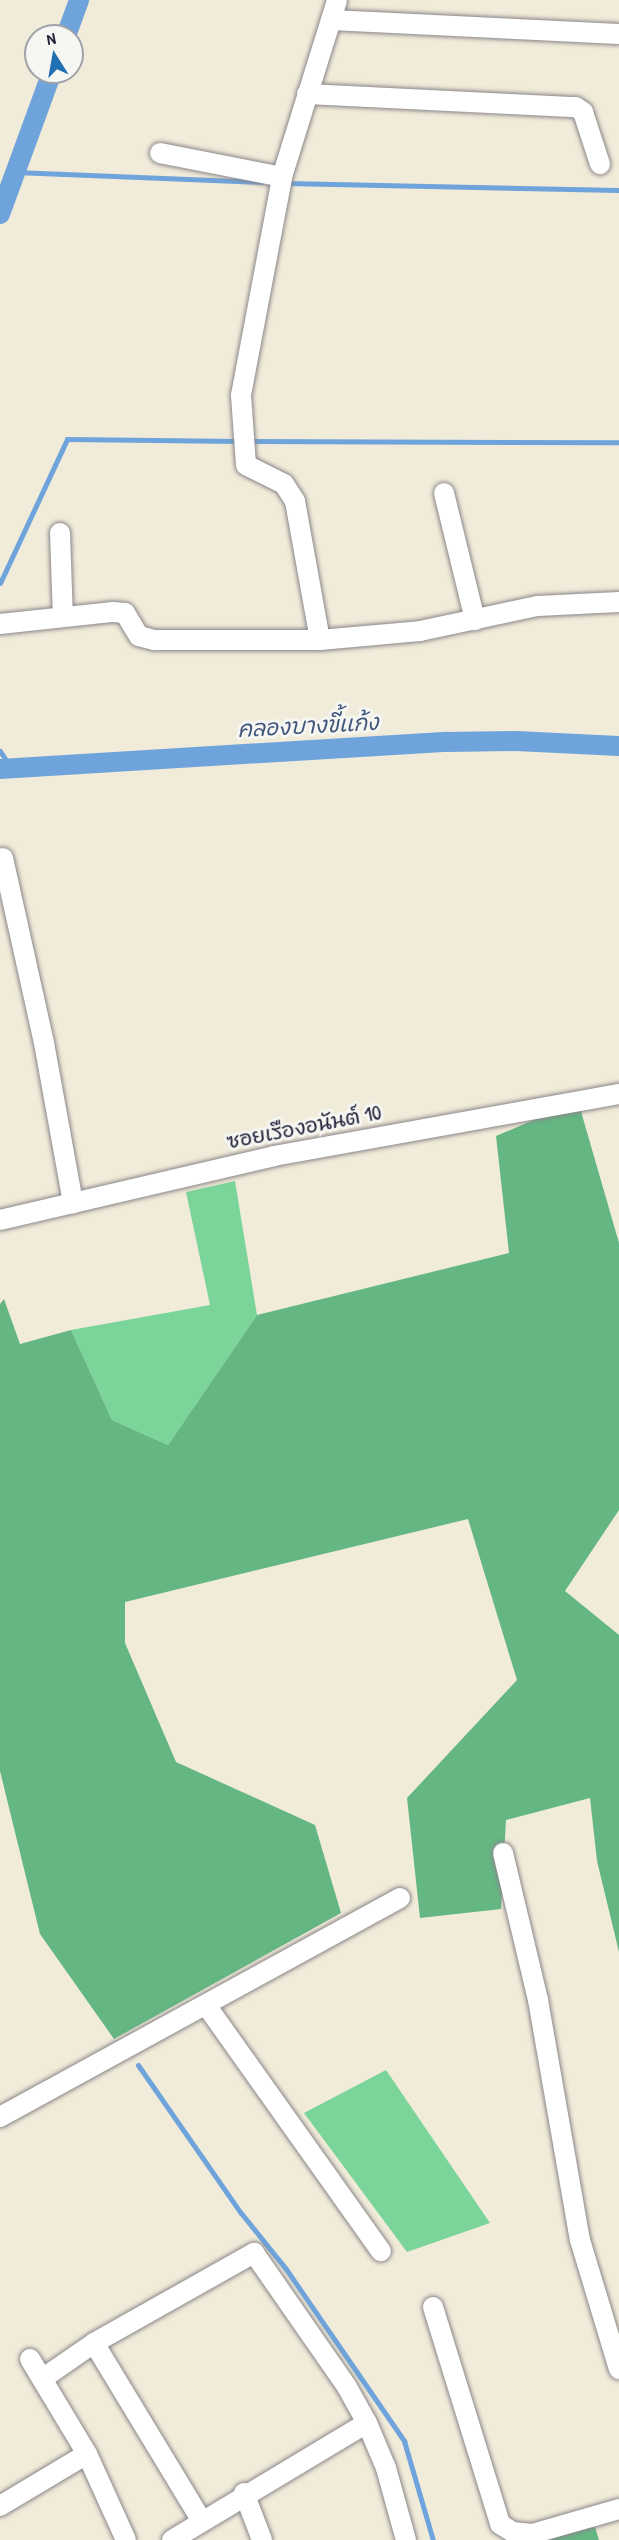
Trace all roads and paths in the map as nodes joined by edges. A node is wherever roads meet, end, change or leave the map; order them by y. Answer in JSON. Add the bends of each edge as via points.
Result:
{"nodes":[{"id":1,"x":337,"y":0,"type":"edge"},
{"id":2,"x":331,"y":21,"type":"junction"},
{"id":3,"x":619,"y":34,"type":"edge"},
{"id":4,"x":307,"y":94,"type":"junction"},
{"id":5,"x":160,"y":153,"type":"dead end"},
{"id":6,"x":600,"y":164,"type":"dead end"},
{"id":7,"x":282,"y":177,"type":"junction"},
{"id":8,"x":444,"y":493,"type":"dead end"},
{"id":9,"x":60,"y":533,"type":"dead end"},
{"id":10,"x":619,"y":602,"type":"edge"},
{"id":11,"x":63,"y":617,"type":"junction"},
{"id":12,"x":475,"y":620,"type":"junction"},
{"id":13,"x":0,"y":624,"type":"edge"},
{"id":14,"x":320,"y":640,"type":"junction"},
{"id":15,"x":3,"y":858,"type":"dead end"},
{"id":16,"x":619,"y":1094,"type":"edge"},
{"id":17,"x":73,"y":1203,"type":"junction"},
{"id":18,"x":0,"y":1220,"type":"edge"},
{"id":19,"x":503,"y":1852,"type":"dead end"},
{"id":20,"x":400,"y":1898,"type":"dead end"},
{"id":21,"x":206,"y":2005,"type":"junction"},
{"id":22,"x":0,"y":2117,"type":"edge"},
{"id":23,"x":381,"y":2251,"type":"dead end"},
{"id":24,"x":433,"y":2307,"type":"dead end"},
{"id":25,"x":94,"y":2343,"type":"junction"},
{"id":26,"x":30,"y":2359,"type":"dead end"},
{"id":27,"x":619,"y":2369,"type":"edge"},
{"id":28,"x":42,"y":2379,"type":"junction"},
{"id":29,"x":367,"y":2423,"type":"junction"},
{"id":30,"x":87,"y":2454,"type":"junction"},
{"id":31,"x":244,"y":2493,"type":"junction"},
{"id":32,"x":0,"y":2506,"type":"edge"},
{"id":33,"x":619,"y":2509,"type":"edge"},
{"id":34,"x":202,"y":2521,"type":"junction"},
{"id":35,"x":126,"y":2540,"type":"edge"},
{"id":36,"x":172,"y":2540,"type":"edge"},
{"id":37,"x":262,"y":2540,"type":"edge"},
{"id":38,"x":406,"y":2540,"type":"edge"}],
"edges":[{"from":1,"to":2,"type":"street"},
{"from":2,"to":3,"type":"street"},
{"from":2,"to":4,"type":"street"},
{"from":4,"to":6,"type":"street","via":[[576,107],[585,118]]},
{"from":4,"to":7,"type":"street"},
{"from":5,"to":7,"type":"street"},
{"from":7,"to":14,"type":"street","via":[[241,395],[243,456],[255,473],[284,484],[295,501]]},
{"from":8,"to":12,"type":"street"},
{"from":9,"to":11,"type":"street"},
{"from":10,"to":12,"type":"street","via":[[538,606]]},
{"from":11,"to":13,"type":"street"},
{"from":11,"to":14,"type":"street","via":[[125,613],[139,636],[154,640]]},
{"from":12,"to":14,"type":"street","via":[[420,631]]},
{"from":15,"to":17,"type":"street","via":[[42,1035]]},
{"from":16,"to":17,"type":"street","name":"ซอยเรืองอนันต์ 10","via":[[274,1156]]},
{"from":17,"to":18,"type":"street","name":"ซอยเรืองอนันต์ 10"},
{"from":19,"to":27,"type":"street","via":[[538,2000],[580,2240]]},
{"from":20,"to":21,"type":"street"},
{"from":21,"to":22,"type":"street"},
{"from":21,"to":23,"type":"street"},
{"from":24,"to":33,"type":"street","via":[[500,2524],[513,2532],[532,2534]]},
{"from":25,"to":28,"type":"street"},
{"from":25,"to":29,"type":"street","via":[[253,2253],[347,2386]]},
{"from":25,"to":34,"type":"street"},
{"from":26,"to":28,"type":"street"},
{"from":28,"to":30,"type":"street"},
{"from":29,"to":31,"type":"street"},
{"from":29,"to":38,"type":"street","via":[[386,2468]]},
{"from":30,"to":32,"type":"street"},
{"from":30,"to":35,"type":"street"},
{"from":31,"to":34,"type":"street"},
{"from":31,"to":37,"type":"street"},
{"from":34,"to":36,"type":"street"}]}
